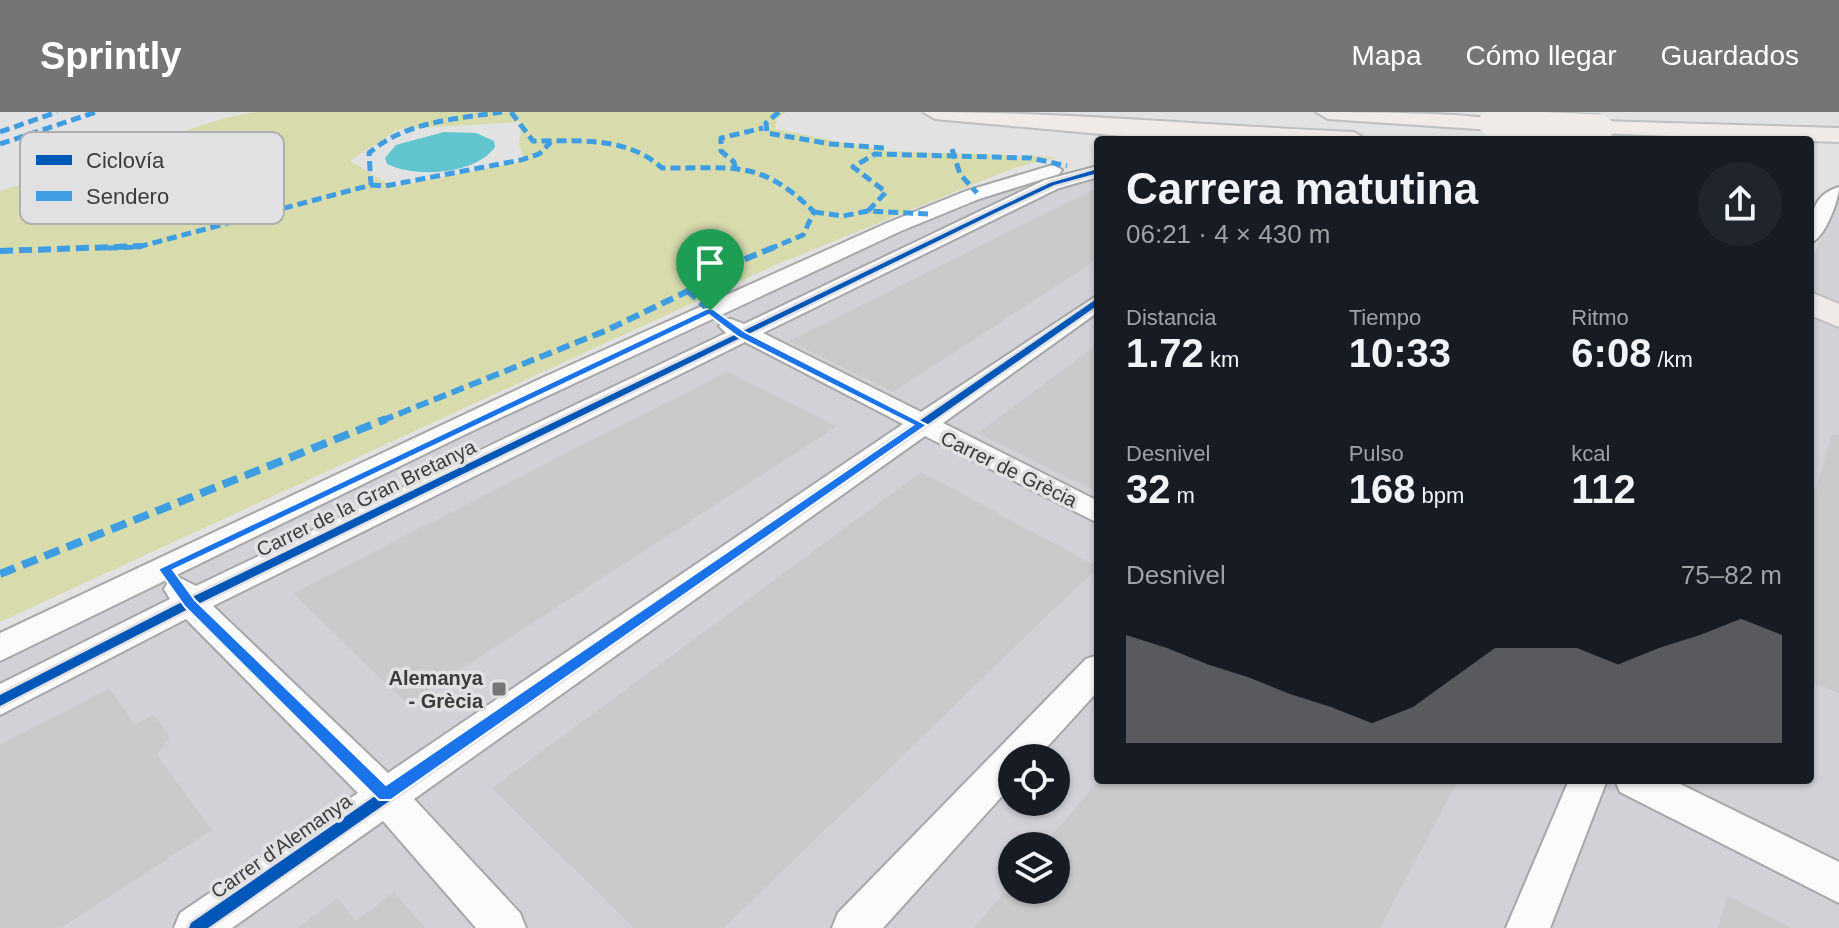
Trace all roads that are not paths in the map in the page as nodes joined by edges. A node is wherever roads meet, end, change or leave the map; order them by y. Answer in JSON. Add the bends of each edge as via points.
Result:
{"nodes":[{"id":1,"x":935,"y":112,"type":"edge"},
{"id":2,"x":1328,"y":112,"type":"edge"},
{"id":3,"x":1531,"y":112,"type":"edge"},
{"id":4,"x":1839,"y":122,"type":"edge"},
{"id":5,"x":1736,"y":132,"type":"junction"},
{"id":6,"x":1226,"y":135,"type":"junction"},
{"id":7,"x":1234,"y":136,"type":"edge"},
{"id":8,"x":1252,"y":136,"type":"edge"},
{"id":9,"x":1540,"y":136,"type":"edge"},
{"id":10,"x":1758,"y":136,"type":"edge"},
{"id":11,"x":1094,"y":163,"type":"edge"},
{"id":12,"x":1094,"y":172,"type":"edge"},
{"id":13,"x":1839,"y":193,"type":"edge"},
{"id":14,"x":963,"y":199,"type":"junction"},
{"id":15,"x":995,"y":211,"type":"junction"},
{"id":16,"x":1823,"y":227,"type":"edge"},
{"id":17,"x":1814,"y":283,"type":"edge"},
{"id":18,"x":1814,"y":291,"type":"edge"},
{"id":19,"x":1839,"y":294,"type":"edge"},
{"id":20,"x":1839,"y":301,"type":"edge"},
{"id":21,"x":1094,"y":305,"type":"edge"},
{"id":22,"x":1814,"y":307,"type":"edge"},
{"id":23,"x":710,"y":311,"type":"junction"},
{"id":24,"x":1839,"y":318,"type":"edge"},
{"id":25,"x":741,"y":335,"type":"junction"},
{"id":26,"x":921,"y":425,"type":"junction"},
{"id":27,"x":1094,"y":511,"type":"edge"},
{"id":28,"x":165,"y":569,"type":"junction"},
{"id":29,"x":190,"y":603,"type":"junction"},
{"id":30,"x":0,"y":648,"type":"edge"},
{"id":31,"x":1094,"y":672,"type":"edge"},
{"id":32,"x":0,"y":701,"type":"edge"},
{"id":33,"x":1027,"y":744,"type":"edge"},
{"id":34,"x":998,"y":775,"type":"edge"},
{"id":35,"x":1586,"y":784,"type":"edge"},
{"id":36,"x":1642,"y":784,"type":"edge"},
{"id":37,"x":385,"y":795,"type":"junction"},
{"id":38,"x":1839,"y":883,"type":"edge"},
{"id":39,"x":196,"y":928,"type":"edge"},
{"id":40,"x":504,"y":928,"type":"edge"},
{"id":41,"x":854,"y":928,"type":"edge"},
{"id":42,"x":1528,"y":928,"type":"edge"}],
"edges":[{"from":1,"to":6,"type":"highway"},
{"from":2,"to":5,"type":"highway","bridge":true},
{"from":3,"to":9,"type":"highway"},
{"from":4,"to":5,"type":"highway"},
{"from":5,"to":10,"type":"highway"},
{"from":6,"to":7,"type":"highway"},
{"from":6,"to":8,"type":"highway"},
{"from":11,"to":14,"type":"street","name":"Carrer de la Gran Bretanya","via":[[1008,180]]},
{"from":12,"to":15,"type":"street","name":"Carrer de la Gran Bretanya","via":[[1052,184]]},
{"from":13,"to":16,"type":"street","via":[[1827,200]]},
{"from":14,"to":15,"type":"street"},
{"from":14,"to":23,"type":"street","name":"Carrer de la Gran Bretanya"},
{"from":15,"to":25,"type":"street","name":"Carrer de la Gran Bretanya"},
{"from":17,"to":19,"type":"highway"},
{"from":18,"to":20,"type":"highway"},
{"from":21,"to":26,"type":"street","name":"Carrer d'Alemanya"},
{"from":22,"to":24,"type":"highway"},
{"from":23,"to":25,"type":"street","name":"Carrer de Grècia"},
{"from":23,"to":28,"type":"street","name":"Carrer de la Gran Bretanya"},
{"from":25,"to":26,"type":"street","name":"Carrer de Grècia"},
{"from":25,"to":29,"type":"street","name":"Carrer de la Gran Bretanya"},
{"from":26,"to":27,"type":"street","name":"Carrer de Grècia"},
{"from":26,"to":37,"type":"street","name":"Carrer d'Alemanya"},
{"from":28,"to":29,"type":"street"},
{"from":28,"to":30,"type":"street","name":"Carrer de la Gran Bretanya"},
{"from":29,"to":32,"type":"street","name":"Carrer de la Gran Bretanya"},
{"from":29,"to":37,"type":"street"},
{"from":31,"to":33,"type":"street"},
{"from":34,"to":41,"type":"street"},
{"from":35,"to":42,"type":"street"},
{"from":36,"to":38,"type":"street"},
{"from":37,"to":39,"type":"street","name":"Carrer d'Alemanya"},
{"from":37,"to":40,"type":"street"}]}
